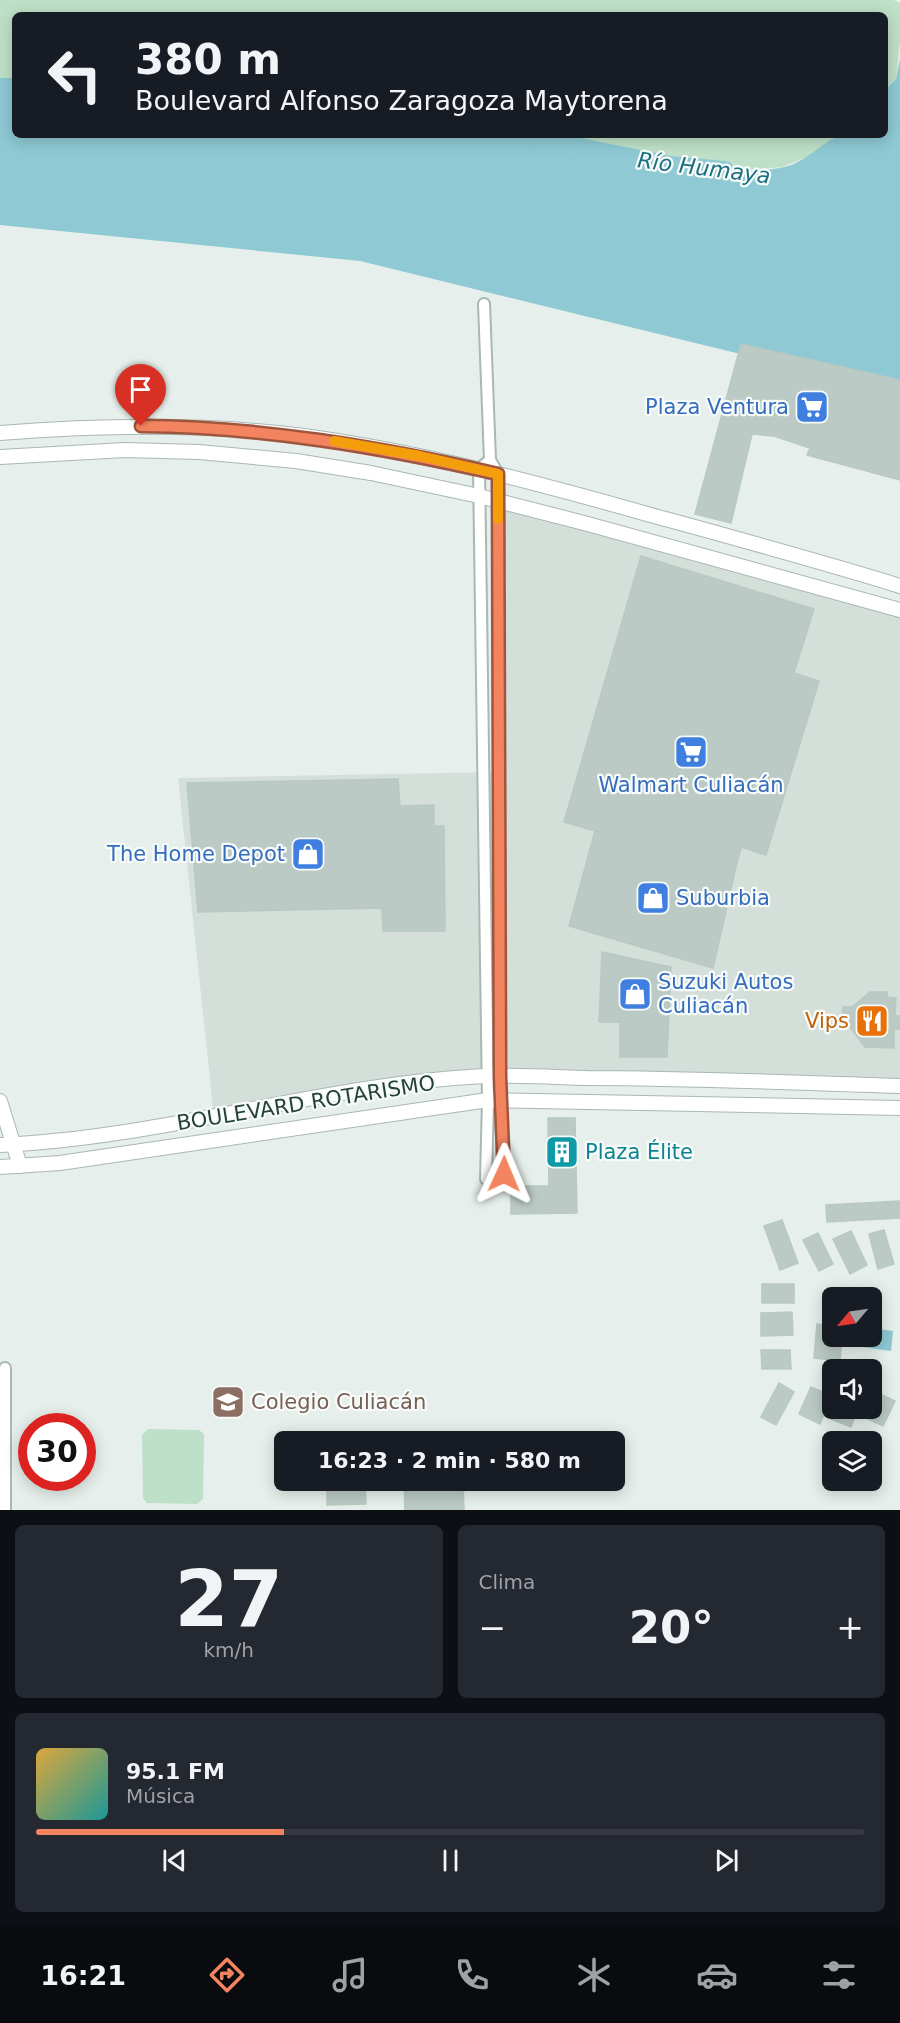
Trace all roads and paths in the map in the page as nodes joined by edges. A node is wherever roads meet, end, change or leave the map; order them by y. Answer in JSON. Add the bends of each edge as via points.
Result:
{"nodes":[{"id":1,"x":484,"y":304,"type":"dead end"},
{"id":2,"x":124,"y":426,"type":"junction"},
{"id":3,"x":0,"y":433,"type":"edge"},
{"id":4,"x":125,"y":450,"type":"junction"},
{"id":5,"x":0,"y":457,"type":"edge"},
{"id":6,"x":484,"y":464,"type":"junction"},
{"id":7,"x":498,"y":474,"type":"junction"},
{"id":8,"x":479,"y":496,"type":"junction"},
{"id":9,"x":498,"y":502,"type":"junction"},
{"id":10,"x":900,"y":586,"type":"edge"},
{"id":11,"x":900,"y":610,"type":"edge"},
{"id":12,"x":494,"y":1077,"type":"junction"},
{"id":13,"x":900,"y":1086,"type":"edge"},
{"id":14,"x":494,"y":1100,"type":"junction"},
{"id":15,"x":0,"y":1101,"type":"edge"},
{"id":16,"x":900,"y":1108,"type":"edge"},
{"id":17,"x":6,"y":1144,"type":"edge"},
{"id":18,"x":20,"y":1166,"type":"junction"},
{"id":19,"x":0,"y":1167,"type":"edge"},
{"id":20,"x":5,"y":1368,"type":"dead end"},
{"id":21,"x":5,"y":1510,"type":"edge"}],
"edges":[{"from":1,"to":6,"type":"street"},
{"from":2,"to":3,"type":"street"},
{"from":2,"to":4,"type":"street"},
{"from":2,"to":6,"type":"street","via":[[303,436]]},
{"from":4,"to":5,"type":"street"},
{"from":4,"to":8,"type":"street","via":[[296,460]]},
{"from":6,"to":7,"type":"street"},
{"from":6,"to":8,"type":"street"},
{"from":7,"to":9,"type":"street"},
{"from":7,"to":10,"type":"street"},
{"from":8,"to":9,"type":"street"},
{"from":8,"to":12,"type":"street"},
{"from":9,"to":11,"type":"street"},
{"from":9,"to":12,"type":"street"},
{"from":12,"to":13,"type":"street","name":"BOULEVARD ROTARISMO","via":[[681,1078]]},
{"from":12,"to":14,"type":"street"},
{"from":12,"to":17,"type":"street","name":"BOULEVARD ROTARISMO","via":[[360,1090],[253,1111],[82,1137]]},
{"from":14,"to":14,"type":"street","via":[[486,1179],[495,1180],[504,1174]]},
{"from":14,"to":16,"type":"street","name":"BOULEVARD ROTARISMO"},
{"from":14,"to":18,"type":"street","name":"BOULEVARD ROTARISMO"},
{"from":15,"to":17,"type":"street"},
{"from":17,"to":18,"type":"street"},
{"from":18,"to":19,"type":"street","name":"BOULEVARD ROTARISMO"},
{"from":20,"to":21,"type":"street"}]}
